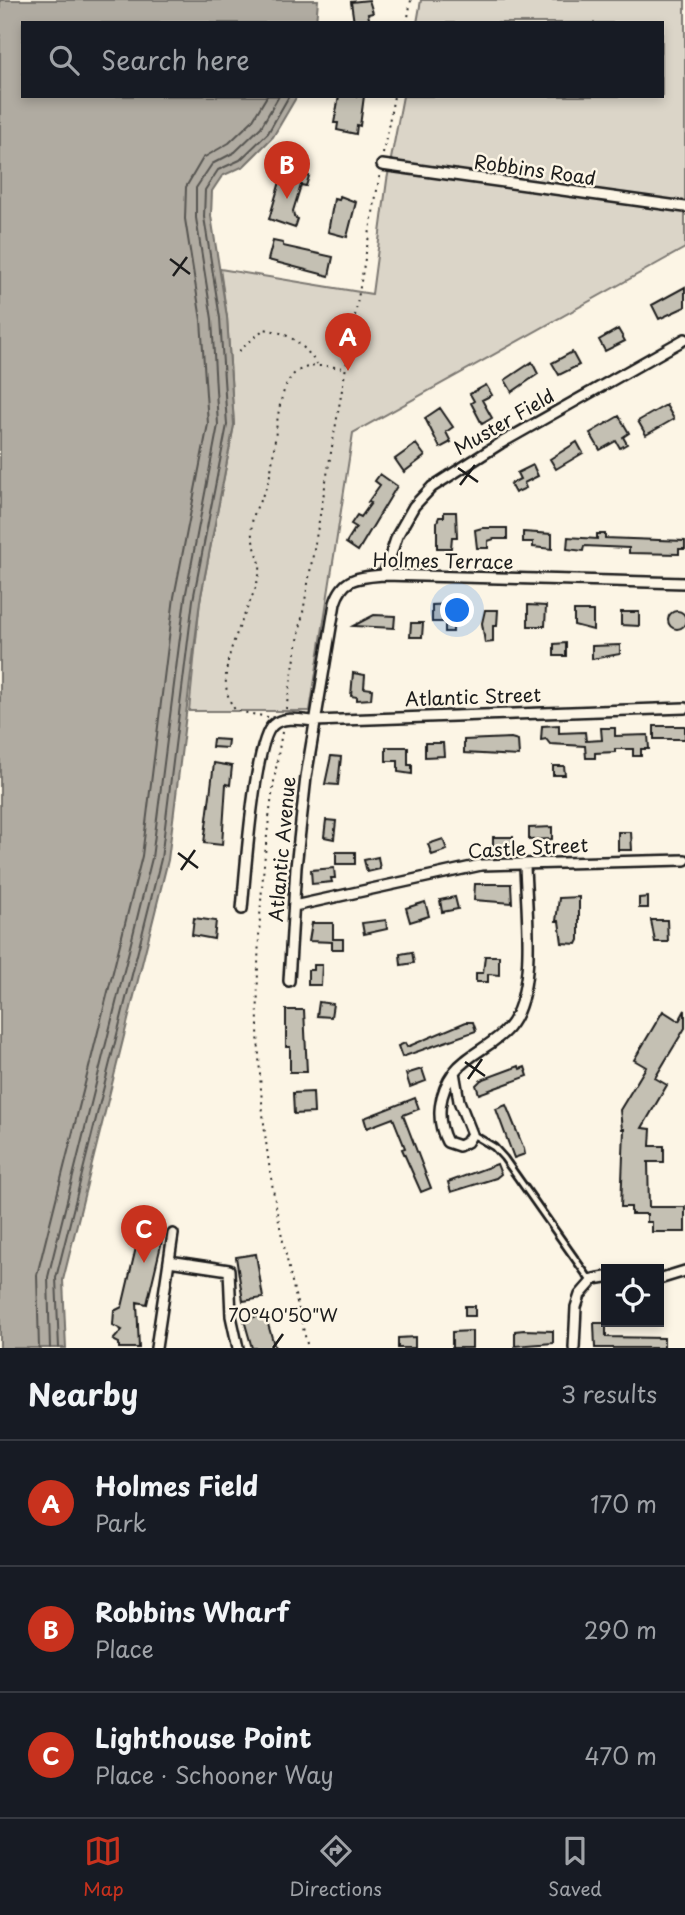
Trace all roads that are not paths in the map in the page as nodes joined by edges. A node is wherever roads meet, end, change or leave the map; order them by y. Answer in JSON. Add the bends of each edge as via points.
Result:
{"nodes":[{"id":1,"x":382,"y":165,"type":"dead end"},
{"id":2,"x":685,"y":206,"type":"edge"},
{"id":3,"x":685,"y":339,"type":"edge"},
{"id":4,"x":384,"y":575,"type":"junction"},
{"id":5,"x":685,"y":583,"type":"edge"},
{"id":6,"x":685,"y":708,"type":"edge"},
{"id":7,"x":314,"y":721,"type":"junction"},
{"id":8,"x":685,"y":860,"type":"edge"},
{"id":9,"x":525,"y":865,"type":"junction"},
{"id":10,"x":294,"y":906,"type":"junction"},
{"id":11,"x":242,"y":909,"type":"dead end"},
{"id":12,"x":289,"y":981,"type":"dead end"},
{"id":13,"x":454,"y":1072,"type":"junction"},
{"id":14,"x":472,"y":1134,"type":"junction"},
{"id":15,"x":173,"y":1234,"type":"dead end"},
{"id":16,"x":169,"y":1261,"type":"junction"},
{"id":17,"x":685,"y":1271,"type":"edge"},
{"id":18,"x":664,"y":1277,"type":"edge"},
{"id":19,"x":601,"y":1278,"type":"edge"},
{"id":20,"x":591,"y":1281,"type":"junction"},
{"id":21,"x":235,"y":1347,"type":"edge"},
{"id":22,"x":156,"y":1348,"type":"edge"},
{"id":23,"x":574,"y":1348,"type":"edge"}],
"edges":[{"from":1,"to":2,"type":"street","name":"Robbins Road"},
{"from":3,"to":4,"type":"street","name":"Muster Field","via":[[432,487],[414,506],[397,536]]},
{"from":4,"to":5,"type":"street","name":"Holmes Terrace"},
{"from":4,"to":7,"type":"street","name":"Holmes Terrace","via":[[351,579],[340,591]]},
{"from":6,"to":7,"type":"street","name":"Atlantic Street"},
{"from":7,"to":10,"type":"street","name":"Atlantic Avenue"},
{"from":7,"to":11,"type":"street","name":"Atlantic Street","via":[[284,720],[267,731]]},
{"from":8,"to":9,"type":"street","name":"Castle Street"},
{"from":9,"to":10,"type":"street","name":"Castle Street","via":[[481,864]]},
{"from":9,"to":13,"type":"street","via":[[526,987],[522,1004],[506,1031]]},
{"from":10,"to":12,"type":"street","name":"Atlantic Avenue"},
{"from":13,"to":14,"type":"street"},
{"from":13,"to":14,"type":"street","via":[[439,1106],[443,1134],[455,1147]]},
{"from":14,"to":20,"type":"lane","via":[[504,1158]]},
{"from":15,"to":16,"type":"street"},
{"from":16,"to":21,"type":"street","via":[[229,1270]]},
{"from":16,"to":22,"type":"street"},
{"from":17,"to":18,"type":"street"},
{"from":19,"to":20,"type":"street"},
{"from":20,"to":23,"type":"street","via":[[576,1307]]}]}
